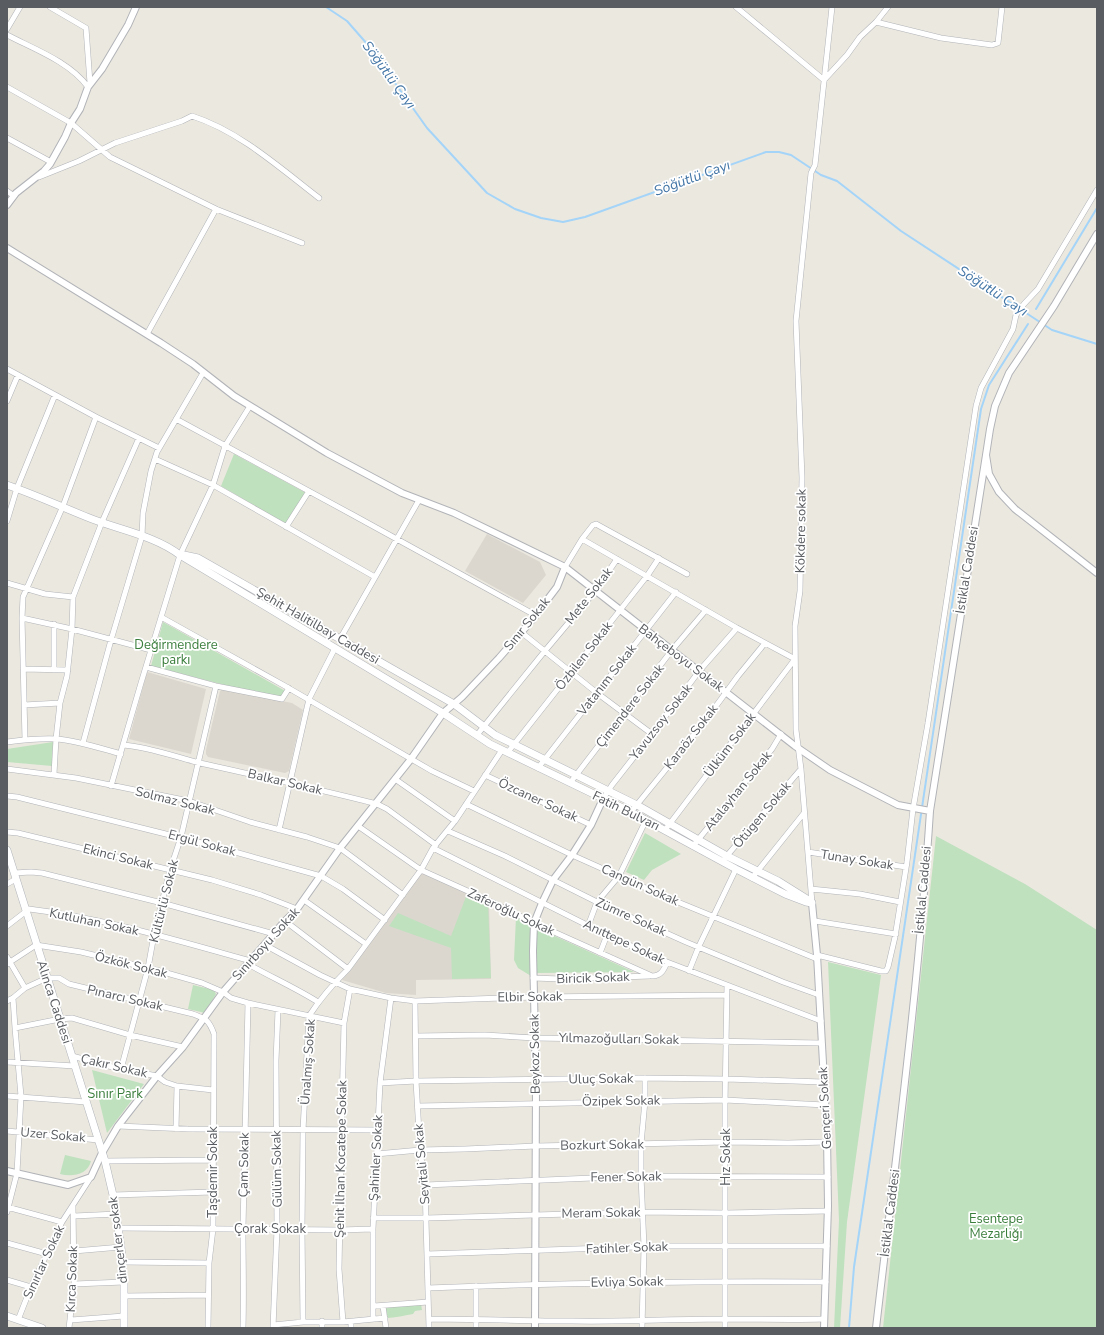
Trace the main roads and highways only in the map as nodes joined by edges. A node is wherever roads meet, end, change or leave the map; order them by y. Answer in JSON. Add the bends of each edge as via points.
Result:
{"nodes":[{"id":1,"x":7,"y":485,"type":"edge"},
{"id":2,"x":180,"y":555,"type":"junction"},
{"id":3,"x":443,"y":713,"type":"joint"},
{"id":4,"x":696,"y":843,"type":"junction"},
{"id":5,"x":7,"y":850,"type":"edge"},
{"id":6,"x":725,"y":858,"type":"junction"},
{"id":7,"x":102,"y":1153,"type":"joint"},
{"id":8,"x":7,"y":1316,"type":"edge"},
{"id":9,"x":42,"y":1328,"type":"edge"},
{"id":10,"x":124,"y":1328,"type":"edge"}],
"edges":[{"from":1,"to":2,"type":"main road","name":"Şehit Halitilbay Caddesi","via":[[169,546]]},
{"from":2,"to":3,"type":"main road","name":"Şehit Halitilbay Caddesi"},
{"from":2,"to":4,"type":"main road","name":"Şehit Halitilbay Caddesi","via":[[198,558],[454,704],[495,735],[637,805]]},
{"from":3,"to":4,"type":"main road","name":"Fatih Bulvarı","via":[[490,744]]},
{"from":4,"to":6,"type":"main road"},
{"from":5,"to":7,"type":"main road","name":"Alınca Caddesi","via":[[28,910],[36,945]]},
{"from":6,"to":6,"type":"main road","via":[[757,871],[812,903],[784,894],[736,870]]},
{"from":7,"to":10,"type":"main road","name":"dinçerler sokak","via":[[114,1195],[122,1247]]},
{"from":8,"to":9,"type":"main road"}]}
